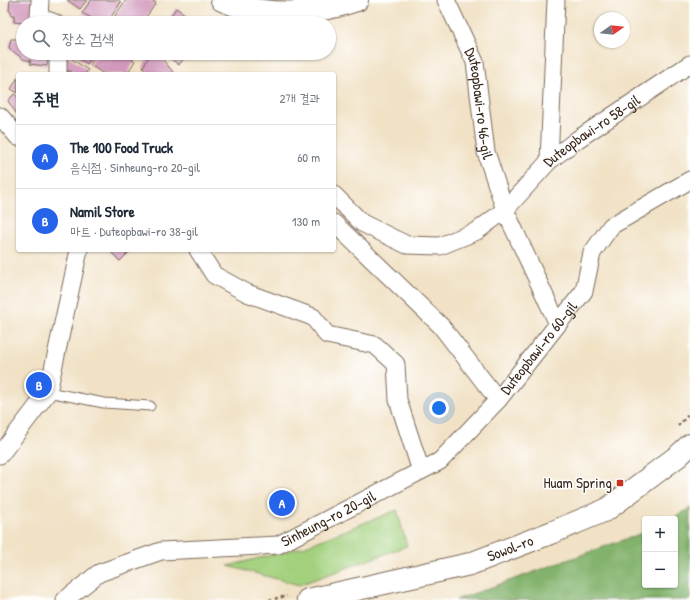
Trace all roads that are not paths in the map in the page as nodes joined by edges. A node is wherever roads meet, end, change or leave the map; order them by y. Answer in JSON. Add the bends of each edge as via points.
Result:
{"nodes":[{"id":1,"x":40,"y":0,"type":"edge"},
{"id":2,"x":222,"y":0,"type":"edge"},
{"id":3,"x":357,"y":0,"type":"edge"},
{"id":4,"x":446,"y":0,"type":"edge"},
{"id":5,"x":556,"y":0,"type":"edge"},
{"id":6,"x":39,"y":16,"type":"edge"},
{"id":7,"x":58,"y":60,"type":"edge"},
{"id":8,"x":690,"y":64,"type":"edge"},
{"id":9,"x":58,"y":72,"type":"edge"},
{"id":10,"x":0,"y":116,"type":"edge"},
{"id":11,"x":16,"y":135,"type":"edge"},
{"id":12,"x":549,"y":161,"type":"junction"},
{"id":13,"x":690,"y":180,"type":"edge"},
{"id":14,"x":336,"y":197,"type":"edge"},
{"id":15,"x":505,"y":210,"type":"junction"},
{"id":16,"x":336,"y":225,"type":"edge"},
{"id":17,"x":79,"y":252,"type":"edge"},
{"id":18,"x":199,"y":252,"type":"edge"},
{"id":19,"x":557,"y":322,"type":"junction"},
{"id":20,"x":48,"y":392,"type":"junction"},
{"id":21,"x":498,"y":400,"type":"junction"},
{"id":22,"x":150,"y":406,"type":"dead end"},
{"id":23,"x":690,"y":445,"type":"edge"},
{"id":24,"x":0,"y":455,"type":"edge"},
{"id":25,"x":690,"y":459,"type":"edge"},
{"id":26,"x":421,"y":471,"type":"junction"},
{"id":27,"x":300,"y":597,"type":"edge"},
{"id":28,"x":65,"y":600,"type":"edge"},
{"id":29,"x":355,"y":600,"type":"edge"}],
"edges":[{"from":1,"to":6,"type":"street"},
{"from":2,"to":3,"type":"main road","via":[[257,11],[285,14]]},
{"from":4,"to":15,"type":"street","name":"Duteopbawi-ro 46-gil","via":[[475,62],[486,152]]},
{"from":5,"to":12,"type":"street"},
{"from":7,"to":9,"type":"street"},
{"from":8,"to":12,"type":"street","name":"Duteopbawi-ro 58-gil"},
{"from":10,"to":11,"type":"street"},
{"from":12,"to":15,"type":"street","name":"Duteopbawi-ro 58-gil"},
{"from":13,"to":19,"type":"street","name":"Duteopbawi-ro 60-gil","via":[[611,226],[592,253],[584,291]]},
{"from":14,"to":15,"type":"street","name":"Duteopbawi-ro 58-gil","via":[[362,224],[407,245],[440,246],[478,231]]},
{"from":15,"to":19,"type":"street"},
{"from":16,"to":21,"type":"street","name":"Duteopbawi-ro 60-gil","via":[[441,326]]},
{"from":17,"to":20,"type":"street"},
{"from":18,"to":26,"type":"street","via":[[214,275],[248,293],[313,317],[326,335],[375,345],[396,364],[398,400]]},
{"from":19,"to":21,"type":"street","name":"Duteopbawi-ro 60-gil"},
{"from":20,"to":22,"type":"lane","via":[[104,403]]},
{"from":20,"to":24,"type":"street"},
{"from":21,"to":26,"type":"street","name":"Sinheung-ro 20-gil","via":[[440,461]]},
{"from":23,"to":27,"type":"main road","name":"Sowol-ro","via":[[606,510],[554,532],[470,564]]},
{"from":25,"to":29,"type":"main road","name":"Sowol-ro","via":[[657,488],[608,521],[474,571]]},
{"from":26,"to":28,"type":"street","name":"Sinheung-ro 20-gil","via":[[278,545],[161,551],[99,573]]}]}
